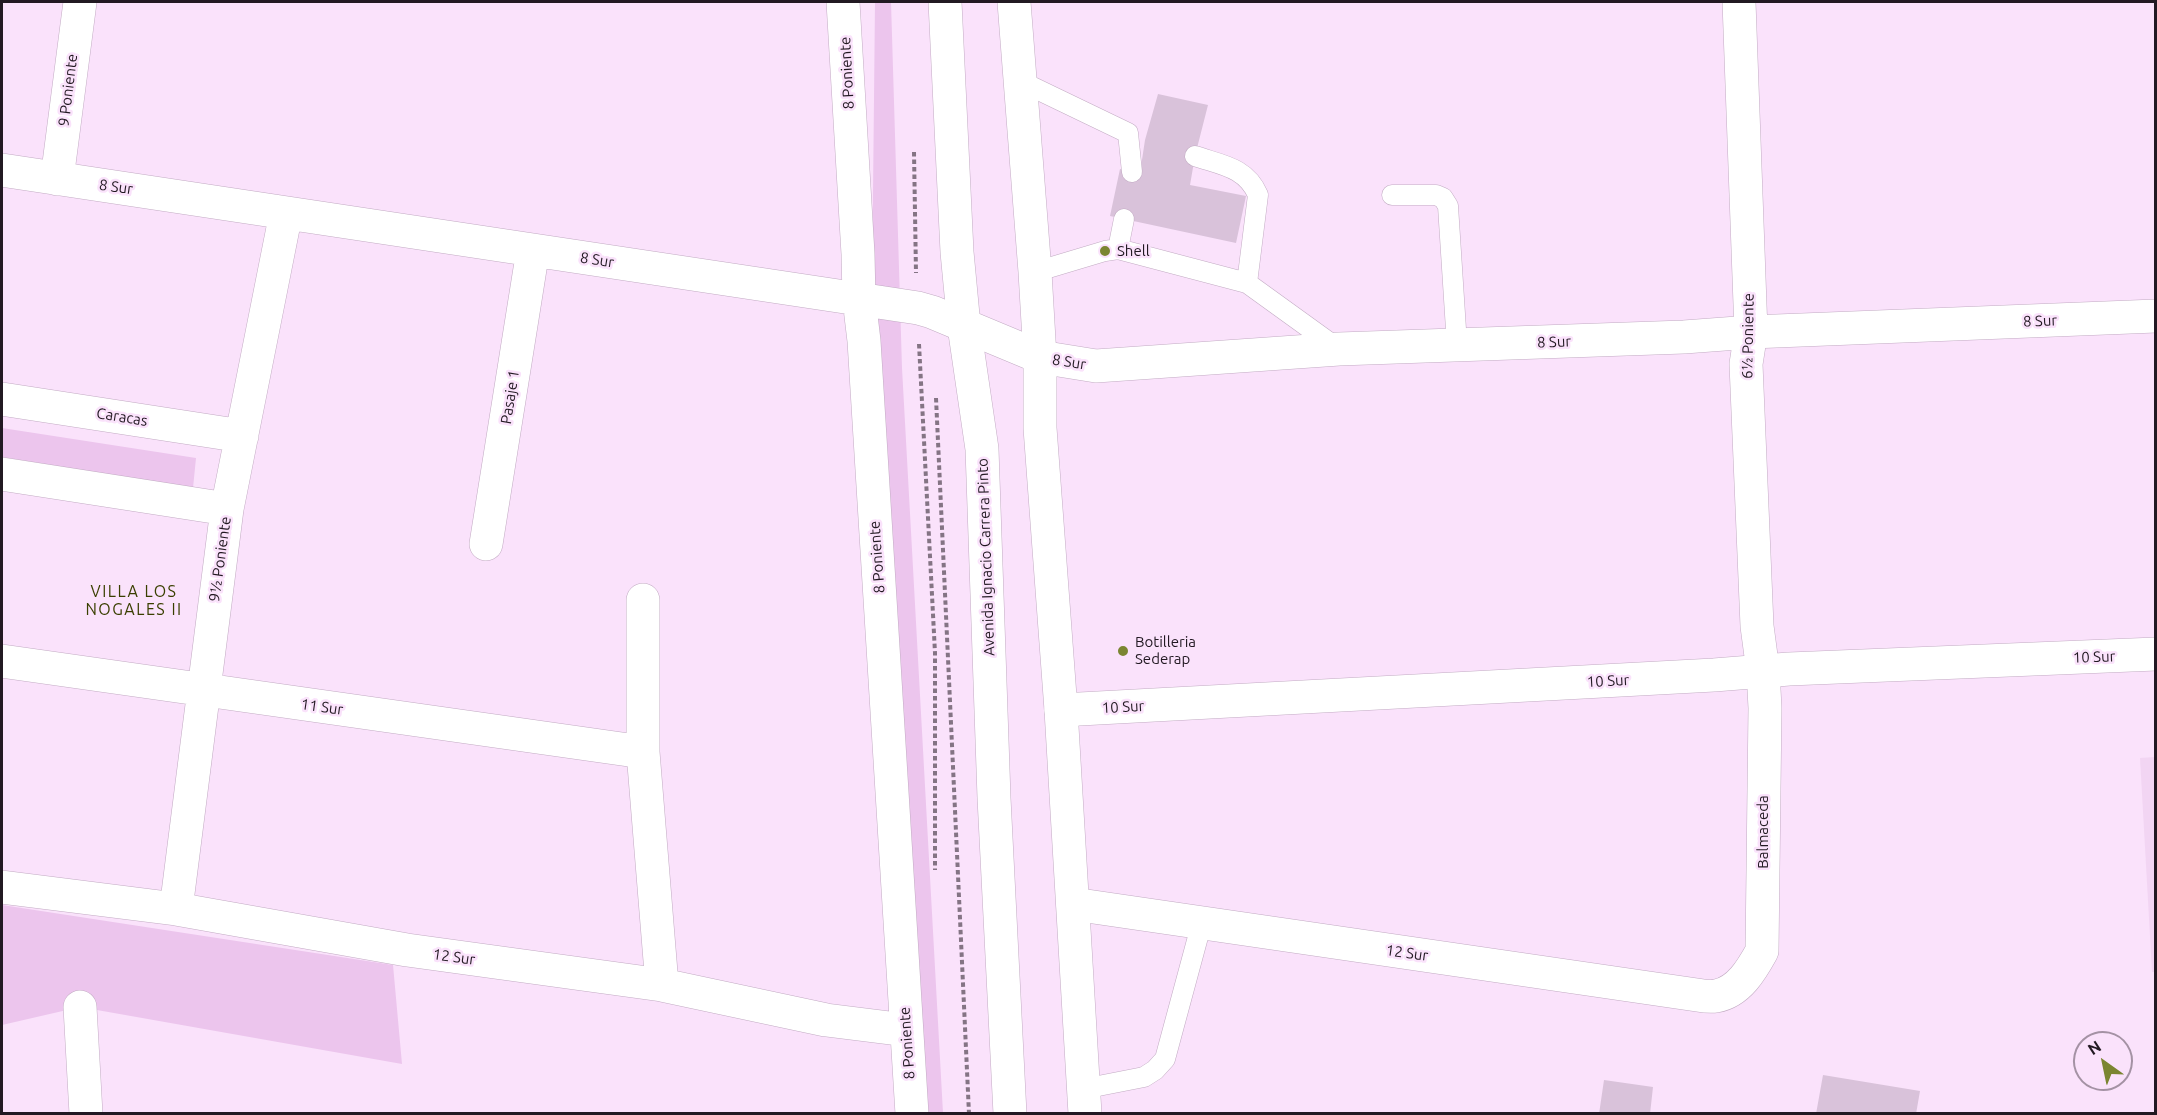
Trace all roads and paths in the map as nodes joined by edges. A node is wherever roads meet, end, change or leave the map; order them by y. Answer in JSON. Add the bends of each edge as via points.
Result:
{"nodes":[{"id":1,"x":80,"y":2,"type":"edge"},
{"id":2,"x":843,"y":2,"type":"edge"},
{"id":3,"x":945,"y":2,"type":"edge"},
{"id":4,"x":1014,"y":2,"type":"edge"},
{"id":5,"x":1739,"y":2,"type":"edge"},
{"id":6,"x":1020,"y":81,"type":"junction"},
{"id":7,"x":914,"y":146,"type":"dead end"},
{"id":8,"x":1195,"y":156,"type":"dead end"},
{"id":9,"x":2,"y":170,"type":"edge"},
{"id":10,"x":1132,"y":172,"type":"dead end"},
{"id":11,"x":57,"y":178,"type":"junction"},
{"id":12,"x":1392,"y":195,"type":"dead end"},
{"id":13,"x":286,"y":213,"type":"junction"},
{"id":14,"x":1124,"y":219,"type":"dead end"},
{"id":15,"x":1118,"y":249,"type":"junction"},
{"id":16,"x":533,"y":250,"type":"junction"},
{"id":17,"x":1035,"y":272,"type":"junction"},
{"id":18,"x":1247,"y":283,"type":"junction"},
{"id":19,"x":859,"y":299,"type":"junction"},
{"id":20,"x":918,"y":308,"type":"junction"},
{"id":21,"x":2156,"y":316,"type":"edge"},
{"id":22,"x":964,"y":326,"type":"junction"},
{"id":23,"x":1750,"y":332,"type":"junction"},
{"id":24,"x":1457,"y":345,"type":"junction"},
{"id":25,"x":1339,"y":349,"type":"junction"},
{"id":26,"x":1040,"y":357,"type":"junction"},
{"id":27,"x":936,"y":393,"type":"dead end"},
{"id":28,"x":2,"y":399,"type":"edge"},
{"id":29,"x":242,"y":436,"type":"junction"},
{"id":30,"x":2,"y":474,"type":"edge"},
{"id":31,"x":227,"y":509,"type":"junction"},
{"id":32,"x":486,"y":544,"type":"dead end"},
{"id":33,"x":643,"y":600,"type":"dead end"},
{"id":34,"x":2156,"y":654,"type":"edge"},
{"id":35,"x":2,"y":661,"type":"edge"},
{"id":36,"x":1763,"y":671,"type":"junction"},
{"id":37,"x":203,"y":690,"type":"junction"},
{"id":38,"x":1061,"y":710,"type":"junction"},
{"id":39,"x":643,"y":752,"type":"junction"},
{"id":40,"x":935,"y":874,"type":"dead end"},
{"id":41,"x":2,"y":887,"type":"edge"},
{"id":42,"x":1073,"y":904,"type":"junction"},
{"id":43,"x":176,"y":909,"type":"junction"},
{"id":44,"x":1202,"y":922,"type":"junction"},
{"id":45,"x":662,"y":985,"type":"junction"},
{"id":46,"x":1738,"y":985,"type":"joint"},
{"id":47,"x":80,"y":1007,"type":"dead end"},
{"id":48,"x":906,"y":1030,"type":"junction"},
{"id":49,"x":1084,"y":1101,"type":"edge"},
{"id":50,"x":86,"y":1113,"type":"edge"},
{"id":51,"x":912,"y":1113,"type":"edge"},
{"id":52,"x":969,"y":1113,"type":"edge"},
{"id":53,"x":1010,"y":1113,"type":"edge"}],
"edges":[{"from":1,"to":11,"type":"street","name":"9 Poniente"},
{"from":2,"to":19,"type":"street","name":"8 Poniente"},
{"from":3,"to":22,"type":"street","name":"Avenida Ignacio Carrera Pinto"},
{"from":4,"to":6,"type":"street"},
{"from":5,"to":23,"type":"street","name":"6½ Poniente"},
{"from":6,"to":10,"type":"lane","via":[[1137,136]]},
{"from":6,"to":17,"type":"street"},
{"from":7,"to":20,"type":"path"},
{"from":8,"to":18,"type":"lane","via":[[1238,170],[1253,183],[1258,195]]},
{"from":9,"to":11,"type":"street","name":"8 Sur"},
{"from":11,"to":13,"type":"street","name":"8 Sur"},
{"from":12,"to":24,"type":"lane","via":[[1436,195],[1448,206]]},
{"from":13,"to":16,"type":"street","name":"8 Sur"},
{"from":13,"to":29,"type":"street","name":"9½ Poniente"},
{"from":14,"to":15,"type":"lane"},
{"from":15,"to":17,"type":"lane"},
{"from":15,"to":18,"type":"lane"},
{"from":16,"to":19,"type":"street","name":"8 Sur"},
{"from":16,"to":32,"type":"street","name":"Pasaje 1"},
{"from":17,"to":26,"type":"street"},
{"from":18,"to":25,"type":"lane"},
{"from":19,"to":20,"type":"street","name":"8 Sur"},
{"from":19,"to":48,"type":"street","name":"8 Poniente"},
{"from":20,"to":22,"type":"street","name":"8 Sur"},
{"from":20,"to":40,"type":"path","via":[[935,653]]},
{"from":21,"to":23,"type":"street","name":"8 Sur"},
{"from":22,"to":26,"type":"street","name":"8 Sur"},
{"from":22,"to":53,"type":"street","name":"Avenida Ignacio Carrera Pinto","via":[[982,449],[994,810]]},
{"from":23,"to":24,"type":"street","name":"8 Sur"},
{"from":23,"to":36,"type":"street","name":"6½ Poniente","via":[[1746,364],[1757,626]]},
{"from":24,"to":25,"type":"street","name":"8 Sur"},
{"from":25,"to":26,"type":"street","name":"8 Sur","via":[[1111,366]]},
{"from":26,"to":38,"type":"street","via":[[1040,428]]},
{"from":27,"to":52,"type":"path"},
{"from":28,"to":29,"type":"street","name":"Caracas"},
{"from":29,"to":31,"type":"street","name":"9½ Poniente"},
{"from":30,"to":31,"type":"street"},
{"from":31,"to":37,"type":"street","name":"9½ Poniente"},
{"from":33,"to":39,"type":"street"},
{"from":34,"to":36,"type":"street","name":"10 Sur"},
{"from":35,"to":37,"type":"street","name":"11 Sur"},
{"from":36,"to":38,"type":"street","name":"10 Sur"},
{"from":36,"to":46,"type":"street","name":"Balmaceda","via":[[1762,951]]},
{"from":37,"to":39,"type":"street","name":"11 Sur"},
{"from":37,"to":43,"type":"street","name":"9½ Poniente"},
{"from":38,"to":42,"type":"street"},
{"from":39,"to":45,"type":"street"},
{"from":41,"to":43,"type":"street","name":"12 Sur"},
{"from":42,"to":44,"type":"street","name":"12 Sur"},
{"from":42,"to":49,"type":"street"},
{"from":43,"to":45,"type":"street","name":"12 Sur","via":[[407,950]]},
{"from":44,"to":46,"type":"street","name":"12 Sur","via":[[1697,996],[1717,996]]},
{"from":44,"to":49,"type":"lane","via":[[1165,1059],[1144,1077]]},
{"from":45,"to":48,"type":"street","name":"12 Sur","via":[[826,1020]]},
{"from":47,"to":50,"type":"street"},
{"from":48,"to":51,"type":"street","name":"8 Poniente"}]}
